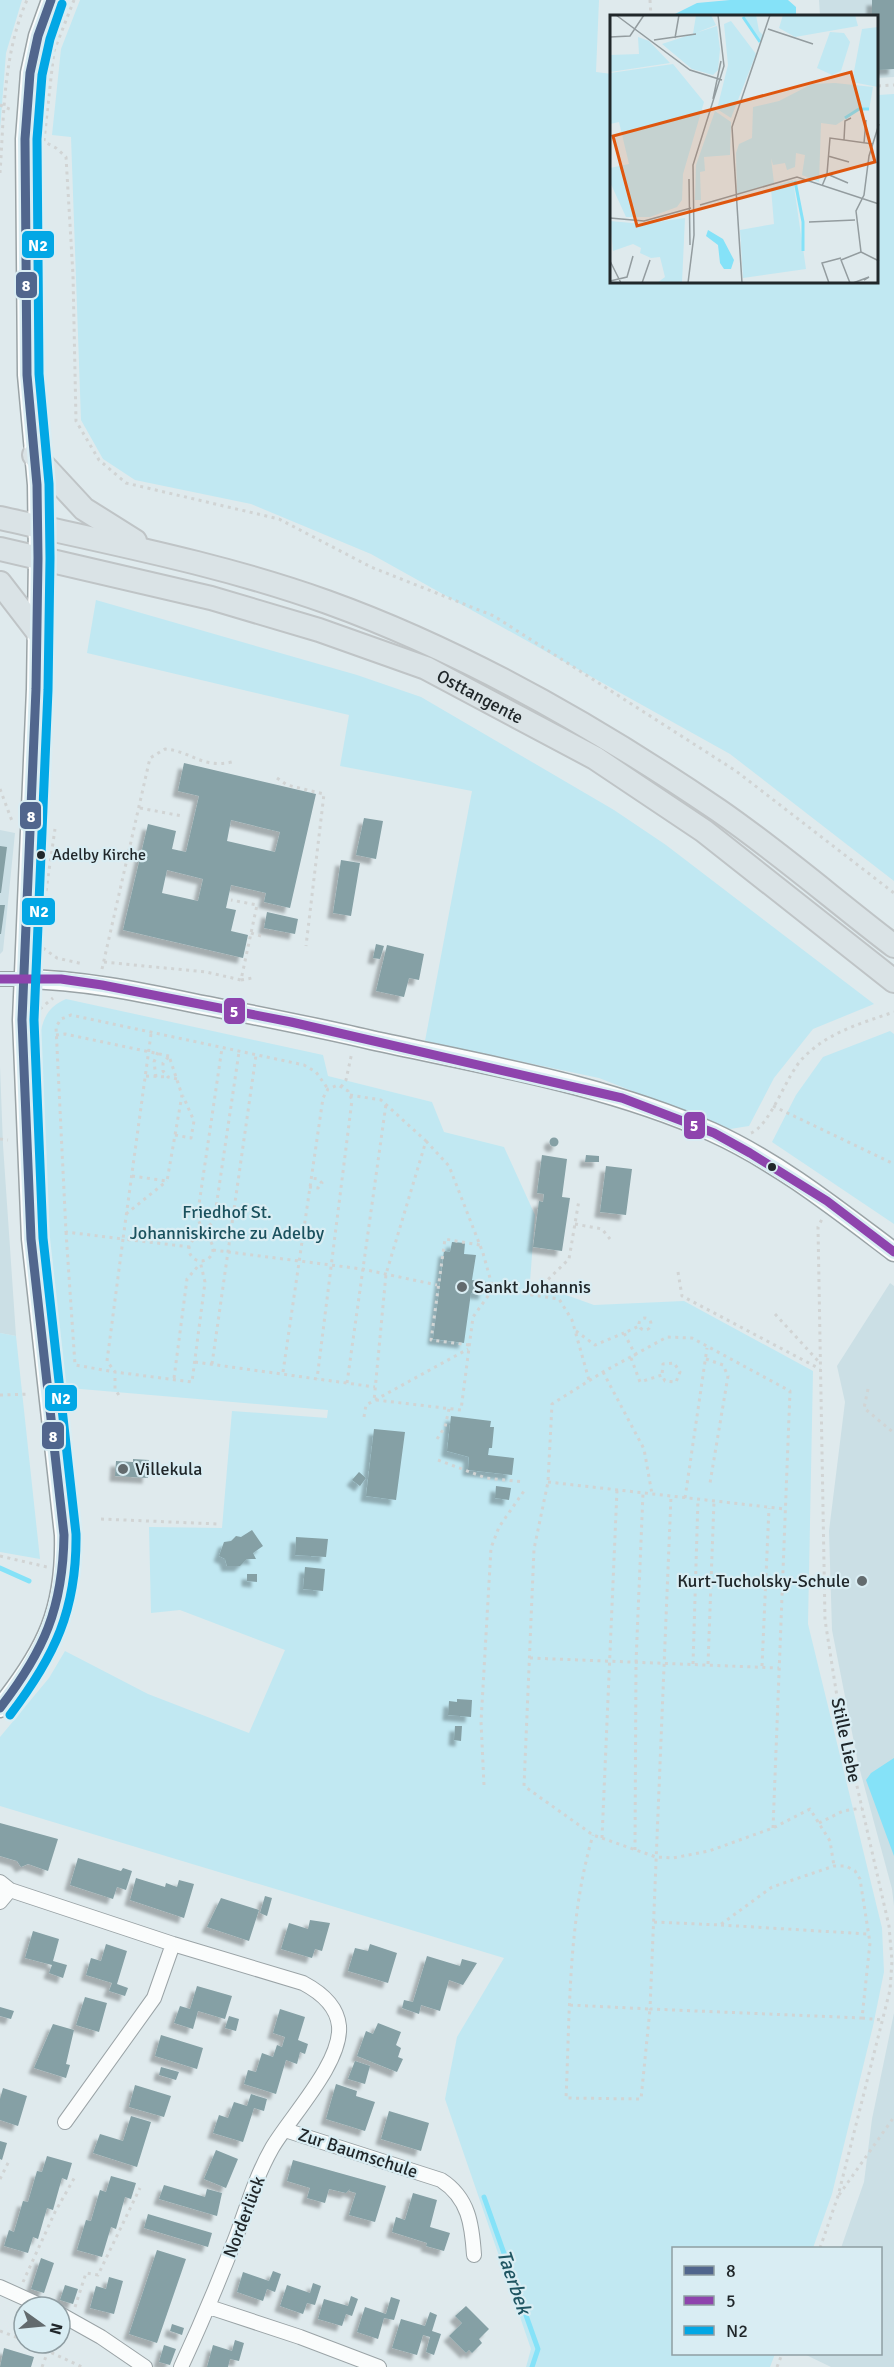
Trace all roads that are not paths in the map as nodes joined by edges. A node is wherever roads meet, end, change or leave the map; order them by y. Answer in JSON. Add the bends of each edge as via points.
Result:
{"nodes":[{"id":1,"x":51,"y":0,"type":"edge"},
{"id":2,"x":34,"y":455,"type":"junction"},
{"id":3,"x":0,"y":518,"type":"edge"},
{"id":4,"x":38,"y":526,"type":"junction"},
{"id":5,"x":0,"y":549,"type":"edge"},
{"id":6,"x":158,"y":553,"type":"junction"},
{"id":7,"x":38,"y":558,"type":"junction"},
{"id":8,"x":0,"y":583,"type":"edge"},
{"id":9,"x":37,"y":631,"type":"junction"},
{"id":10,"x":894,"y":946,"type":"edge"},
{"id":11,"x":0,"y":979,"type":"edge"},
{"id":12,"x":23,"y":979,"type":"junction"},
{"id":13,"x":894,"y":981,"type":"edge"},
{"id":14,"x":894,"y":1252,"type":"edge"},
{"id":15,"x":0,"y":1708,"type":"edge"},
{"id":16,"x":5,"y":1886,"type":"edge"},
{"id":17,"x":0,"y":1902,"type":"edge"},
{"id":18,"x":173,"y":1944,"type":"junction"},
{"id":19,"x":65,"y":2122,"type":"dead end"},
{"id":20,"x":285,"y":2130,"type":"junction"},
{"id":21,"x":474,"y":2255,"type":"dead end"},
{"id":22,"x":0,"y":2287,"type":"edge"},
{"id":23,"x":18,"y":2295,"type":"edge"},
{"id":24,"x":209,"y":2307,"type":"junction"},
{"id":25,"x":72,"y":2321,"type":"edge"},
{"id":26,"x":145,"y":2367,"type":"edge"},
{"id":27,"x":181,"y":2367,"type":"edge"},
{"id":28,"x":379,"y":2367,"type":"edge"}],
"edges":[{"from":1,"to":2,"type":"street","via":[[30,73],[25,139],[27,375]]},
{"from":2,"to":4,"type":"street"},
{"from":2,"to":6,"type":"main road","via":[[84,509]]},
{"from":3,"to":4,"type":"main road","name":"Osttangente"},
{"from":4,"to":6,"type":"main road","name":"Osttangente"},
{"from":4,"to":7,"type":"street"},
{"from":5,"to":7,"type":"main road","name":"Osttangente"},
{"from":6,"to":10,"type":"main road","name":"Osttangente","via":[[223,568],[328,602],[435,647],[608,737],[720,812]]},
{"from":7,"to":9,"type":"street"},
{"from":7,"to":13,"type":"main road","name":"Osttangente","via":[[211,598],[320,630],[426,668],[595,758],[704,831]]},
{"from":8,"to":9,"type":"main road"},
{"from":9,"to":12,"type":"street"},
{"from":11,"to":12,"type":"street"},
{"from":12,"to":14,"type":"street","via":[[100,976],[622,1098],[737,1145],[810,1190]]},
{"from":12,"to":15,"type":"street","via":[[31,1239],[65,1572],[60,1603],[44,1643]]},
{"from":16,"to":17,"type":"street","name":"Zur Baumschule"},
{"from":16,"to":18,"type":"street","name":"Zur Baumschule"},
{"from":18,"to":19,"type":"street","via":[[154,1998]]},
{"from":18,"to":20,"type":"street","name":"Zur Baumschule","via":[[303,1983],[321,1993],[333,2009],[339,2026],[337,2044],[324,2073]]},
{"from":20,"to":21,"type":"street","name":"Zur Baumschule","via":[[441,2180],[454,2188],[472,2225]]},
{"from":20,"to":24,"type":"street","name":"Norderlück","via":[[254,2188]]},
{"from":22,"to":23,"type":"street"},
{"from":24,"to":27,"type":"street","name":"Norderlück"},
{"from":24,"to":28,"type":"street"},
{"from":25,"to":26,"type":"street"}]}
